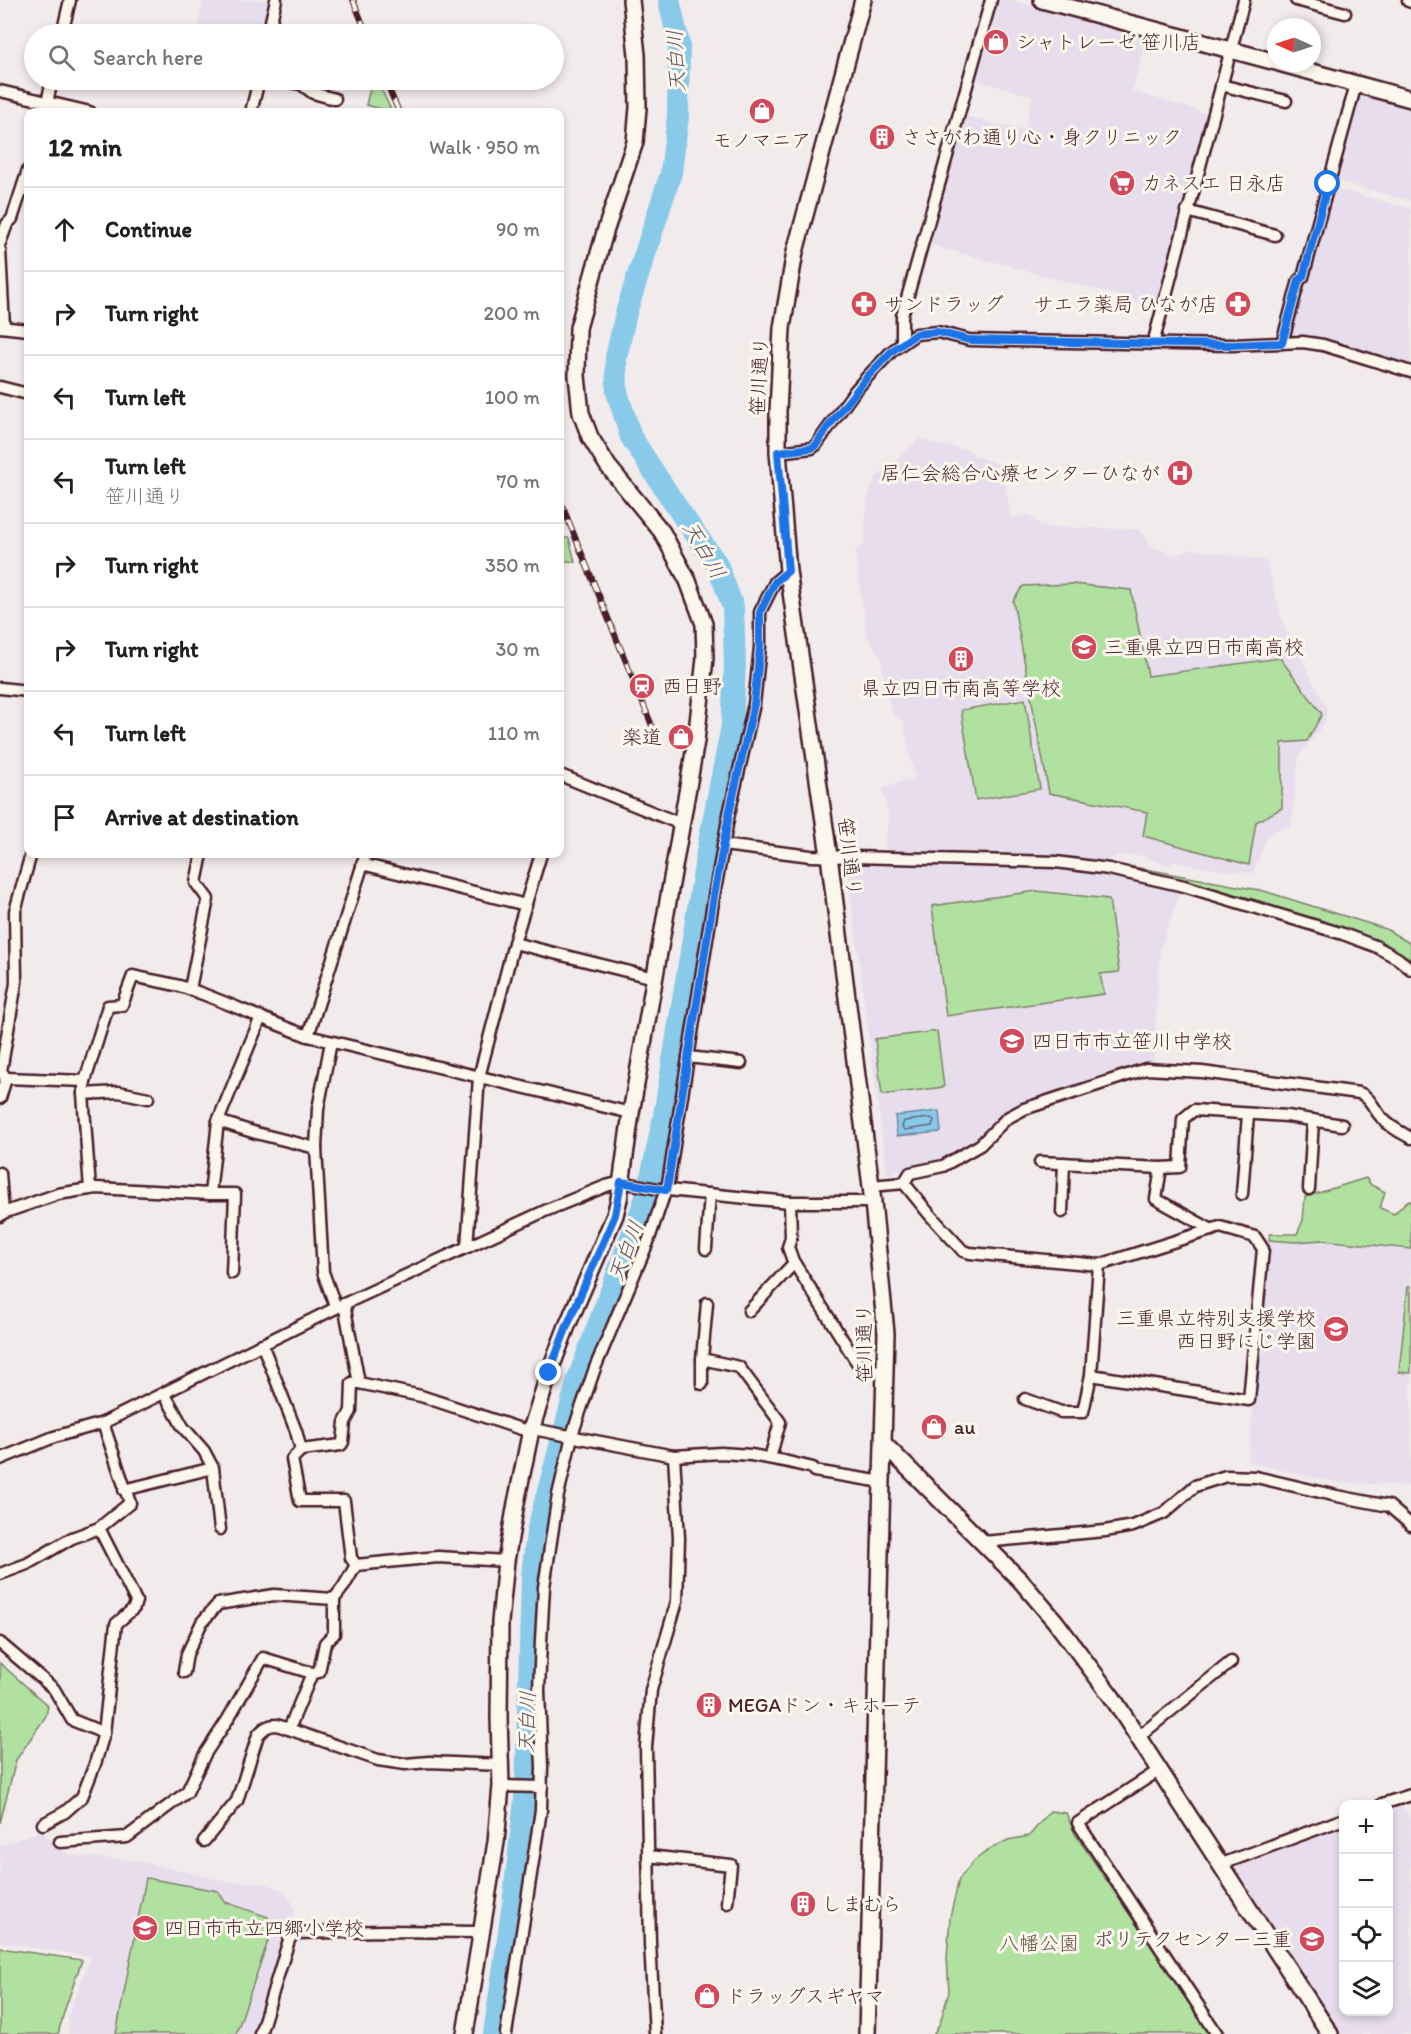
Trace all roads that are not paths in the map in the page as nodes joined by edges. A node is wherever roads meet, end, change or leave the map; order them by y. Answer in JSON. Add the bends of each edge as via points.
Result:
{"nodes":[{"id":1,"x":70,"y":0,"type":"edge"},
{"id":2,"x":276,"y":0,"type":"edge"},
{"id":3,"x":630,"y":0,"type":"edge"},
{"id":4,"x":863,"y":0,"type":"edge"},
{"id":5,"x":991,"y":0,"type":"edge"},
{"id":6,"x":1042,"y":0,"type":"edge"},
{"id":7,"x":1244,"y":0,"type":"edge"},
{"id":8,"x":1296,"y":0,"type":"edge"},
{"id":9,"x":1345,"y":13,"type":"dead end"},
{"id":10,"x":64,"y":24,"type":"edge"},
{"id":11,"x":270,"y":24,"type":"edge"},
{"id":12,"x":1230,"y":50,"type":"junction"},
{"id":13,"x":1267,"y":60,"type":"edge"},
{"id":14,"x":1311,"y":72,"type":"edge"},
{"id":15,"x":1356,"y":84,"type":"junction"},
{"id":16,"x":1221,"y":85,"type":"junction"},
{"id":17,"x":50,"y":90,"type":"edge"},
{"id":18,"x":256,"y":90,"type":"edge"},
{"id":19,"x":309,"y":90,"type":"edge"},
{"id":20,"x":0,"y":91,"type":"edge"},
{"id":21,"x":335,"y":99,"type":"dead end"},
{"id":22,"x":1411,"y":99,"type":"edge"},
{"id":23,"x":1286,"y":102,"type":"dead end"},
{"id":24,"x":46,"y":107,"type":"edge"},
{"id":25,"x":252,"y":108,"type":"edge"},
{"id":26,"x":24,"y":182,"type":"edge"},
{"id":27,"x":1187,"y":211,"type":"junction"},
{"id":28,"x":4,"y":224,"type":"edge"},
{"id":29,"x":1275,"y":235,"type":"dead end"},
{"id":30,"x":0,"y":243,"type":"edge"},
{"id":31,"x":0,"y":250,"type":"edge"},
{"id":32,"x":1,"y":328,"type":"edge"},
{"id":33,"x":24,"y":330,"type":"edge"},
{"id":34,"x":902,"y":343,"type":"junction"},
{"id":35,"x":1282,"y":343,"type":"junction"},
{"id":36,"x":1152,"y":344,"type":"junction"},
{"id":37,"x":1411,"y":372,"type":"edge"},
{"id":38,"x":0,"y":387,"type":"edge"},
{"id":39,"x":24,"y":393,"type":"edge"},
{"id":40,"x":778,"y":452,"type":"junction"},
{"id":41,"x":788,"y":571,"type":"junction"},
{"id":42,"x":0,"y":688,"type":"edge"},
{"id":43,"x":24,"y":691,"type":"edge"},
{"id":44,"x":564,"y":778,"type":"edge"},
{"id":45,"x":681,"y":824,"type":"junction"},
{"id":46,"x":723,"y":845,"type":"junction"},
{"id":47,"x":829,"y":856,"type":"junction"},
{"id":48,"x":30,"y":858,"type":"edge"},
{"id":49,"x":201,"y":858,"type":"edge"},
{"id":50,"x":540,"y":858,"type":"edge"},
{"id":51,"x":364,"y":859,"type":"edge"},
{"id":52,"x":526,"y":905,"type":"junction"},
{"id":53,"x":514,"y":943,"type":"junction"},
{"id":54,"x":1411,"y":969,"type":"edge"},
{"id":55,"x":654,"y":978,"type":"junction"},
{"id":56,"x":189,"y":989,"type":"junction"},
{"id":57,"x":261,"y":1017,"type":"junction"},
{"id":58,"x":4,"y":1025,"type":"edge"},
{"id":59,"x":308,"y":1036,"type":"junction"},
{"id":60,"x":332,"y":1042,"type":"junction"},
{"id":61,"x":688,"y":1057,"type":"junction"},
{"id":62,"x":741,"y":1063,"type":"dead end"},
{"id":63,"x":479,"y":1077,"type":"junction"},
{"id":64,"x":6,"y":1078,"type":"junction"},
{"id":65,"x":85,"y":1081,"type":"junction"},
{"id":66,"x":83,"y":1094,"type":"junction"},
{"id":67,"x":0,"y":1098,"type":"edge"},
{"id":68,"x":148,"y":1098,"type":"dead end"},
{"id":69,"x":632,"y":1113,"type":"junction"},
{"id":70,"x":1248,"y":1114,"type":"junction"},
{"id":71,"x":1313,"y":1120,"type":"junction"},
{"id":72,"x":218,"y":1121,"type":"junction"},
{"id":73,"x":1342,"y":1125,"type":"dead end"},
{"id":74,"x":1411,"y":1138,"type":"edge"},
{"id":75,"x":316,"y":1148,"type":"junction"},
{"id":76,"x":1040,"y":1162,"type":"dead end"},
{"id":77,"x":1064,"y":1163,"type":"junction"},
{"id":78,"x":1161,"y":1168,"type":"junction"},
{"id":79,"x":0,"y":1173,"type":"edge"},
{"id":80,"x":621,"y":1182,"type":"junction"},
{"id":81,"x":904,"y":1183,"type":"junction"},
{"id":82,"x":90,"y":1189,"type":"junction"},
{"id":83,"x":662,"y":1189,"type":"junction"},
{"id":84,"x":1309,"y":1189,"type":"dead end"},
{"id":85,"x":210,"y":1194,"type":"junction"},
{"id":86,"x":710,"y":1194,"type":"junction"},
{"id":87,"x":872,"y":1194,"type":"junction"},
{"id":88,"x":1242,"y":1194,"type":"dead end"},
{"id":89,"x":790,"y":1202,"type":"junction"},
{"id":90,"x":1062,"y":1212,"type":"dead end"},
{"id":91,"x":2,"y":1215,"type":"edge"},
{"id":92,"x":1212,"y":1230,"type":"junction"},
{"id":93,"x":467,"y":1247,"type":"junction"},
{"id":94,"x":706,"y":1249,"type":"dead end"},
{"id":95,"x":794,"y":1263,"type":"junction"},
{"id":96,"x":1099,"y":1265,"type":"junction"},
{"id":97,"x":232,"y":1273,"type":"dead end"},
{"id":98,"x":706,"y":1303,"type":"dead end"},
{"id":99,"x":340,"y":1306,"type":"junction"},
{"id":100,"x":749,"y":1311,"type":"dead end"},
{"id":101,"x":262,"y":1344,"type":"junction"},
{"id":102,"x":702,"y":1359,"type":"junction"},
{"id":103,"x":886,"y":1372,"type":"junction"},
{"id":104,"x":1091,"y":1376,"type":"junction"},
{"id":105,"x":358,"y":1383,"type":"junction"},
{"id":106,"x":702,"y":1384,"type":"dead end"},
{"id":107,"x":164,"y":1393,"type":"junction"},
{"id":108,"x":1025,"y":1399,"type":"dead end"},
{"id":109,"x":103,"y":1423,"type":"junction"},
{"id":110,"x":535,"y":1430,"type":"junction"},
{"id":111,"x":572,"y":1438,"type":"junction"},
{"id":112,"x":884,"y":1444,"type":"junction"},
{"id":113,"x":301,"y":1450,"type":"junction"},
{"id":114,"x":674,"y":1456,"type":"junction"},
{"id":115,"x":771,"y":1458,"type":"junction"},
{"id":116,"x":0,"y":1459,"type":"edge"},
{"id":117,"x":213,"y":1468,"type":"junction"},
{"id":118,"x":883,"y":1482,"type":"junction"},
{"id":119,"x":124,"y":1490,"type":"junction"},
{"id":120,"x":1411,"y":1526,"type":"edge"},
{"id":121,"x":99,"y":1528,"type":"junction"},
{"id":122,"x":220,"y":1529,"type":"dead end"},
{"id":123,"x":983,"y":1542,"type":"junction"},
{"id":124,"x":506,"y":1561,"type":"junction"},
{"id":125,"x":356,"y":1565,"type":"junction"},
{"id":126,"x":0,"y":1574,"type":"edge"},
{"id":127,"x":334,"y":1599,"type":"junction"},
{"id":128,"x":0,"y":1642,"type":"edge"},
{"id":129,"x":1231,"y":1662,"type":"dead end"},
{"id":130,"x":184,"y":1672,"type":"dead end"},
{"id":131,"x":312,"y":1673,"type":"junction"},
{"id":132,"x":289,"y":1729,"type":"junction"},
{"id":133,"x":104,"y":1733,"type":"junction"},
{"id":134,"x":1137,"y":1737,"type":"junction"},
{"id":135,"x":501,"y":1765,"type":"junction"},
{"id":136,"x":1158,"y":1771,"type":"junction"},
{"id":137,"x":503,"y":1786,"type":"junction"},
{"id":138,"x":541,"y":1787,"type":"junction"},
{"id":139,"x":1411,"y":1795,"type":"edge"},
{"id":140,"x":1393,"y":1801,"type":"edge"},
{"id":141,"x":1339,"y":1821,"type":"edge"},
{"id":142,"x":43,"y":1824,"type":"dead end"},
{"id":143,"x":204,"y":1841,"type":"dead end"},
{"id":144,"x":60,"y":1842,"type":"dead end"},
{"id":145,"x":648,"y":1856,"type":"junction"},
{"id":146,"x":1219,"y":1865,"type":"junction"},
{"id":147,"x":727,"y":1903,"type":"dead end"},
{"id":148,"x":480,"y":1932,"type":"junction"},
{"id":149,"x":1325,"y":2032,"type":"edge"},
{"id":150,"x":260,"y":2034,"type":"edge"},
{"id":151,"x":465,"y":2034,"type":"edge"},
{"id":152,"x":506,"y":2034,"type":"edge"},
{"id":153,"x":655,"y":2034,"type":"edge"},
{"id":154,"x":867,"y":2034,"type":"edge"},
{"id":155,"x":1217,"y":2034,"type":"edge"}],
"edges":[{"from":1,"to":10,"type":"street"},
{"from":2,"to":11,"type":"street"},
{"from":3,"to":45,"type":"street","via":[[637,55],[635,142],[578,328],[577,376],[581,413],[590,437],[608,466],[662,532],[688,581],[704,624],[705,658],[697,729]]},
{"from":4,"to":40,"type":"street","name":"笹川通り","via":[[794,261],[782,328]]},
{"from":5,"to":34,"type":"street","via":[[902,316]]},
{"from":6,"to":12,"type":"street"},
{"from":7,"to":12,"type":"street"},
{"from":8,"to":9,"type":"street"},
{"from":12,"to":13,"type":"street"},
{"from":12,"to":16,"type":"street"},
{"from":14,"to":15,"type":"street"},
{"from":15,"to":22,"type":"street"},
{"from":15,"to":35,"type":"street"},
{"from":16,"to":23,"type":"street"},
{"from":16,"to":27,"type":"street"},
{"from":17,"to":24,"type":"street"},
{"from":18,"to":25,"type":"street"},
{"from":19,"to":21,"type":"street"},
{"from":20,"to":24,"type":"street"},
{"from":26,"to":28,"type":"street","via":[[12,219]]},
{"from":27,"to":29,"type":"street"},
{"from":27,"to":36,"type":"street"},
{"from":28,"to":30,"type":"street"},
{"from":31,"to":32,"type":"street"},
{"from":32,"to":33,"type":"street"},
{"from":34,"to":36,"type":"street","via":[[916,334],[938,332],[969,340]]},
{"from":34,"to":40,"type":"street","via":[[854,392],[816,445]]},
{"from":35,"to":36,"type":"street"},
{"from":35,"to":37,"type":"street","via":[[1323,345]]},
{"from":38,"to":39,"type":"street"},
{"from":40,"to":41,"type":"street","name":"笹川通り"},
{"from":41,"to":46,"type":"street","via":[[775,582],[760,612],[754,704]]},
{"from":41,"to":47,"type":"street","name":"笹川通り"},
{"from":42,"to":43,"type":"street"},
{"from":44,"to":45,"type":"street"},
{"from":45,"to":55,"type":"street"},
{"from":46,"to":47,"type":"street"},
{"from":46,"to":61,"type":"street"},
{"from":47,"to":54,"type":"street","via":[[1056,862],[1127,872],[1343,934],[1376,946]]},
{"from":47,"to":87,"type":"street","name":"笹川通り"},
{"from":48,"to":58,"type":"street","via":[[15,911],[16,983]]},
{"from":49,"to":56,"type":"street","via":[[196,883],[208,899]]},
{"from":50,"to":52,"type":"street"},
{"from":51,"to":52,"type":"street"},
{"from":51,"to":59,"type":"street"},
{"from":52,"to":53,"type":"street"},
{"from":53,"to":55,"type":"street"},
{"from":53,"to":63,"type":"street"},
{"from":55,"to":69,"type":"street"},
{"from":56,"to":57,"type":"street"},
{"from":56,"to":65,"type":"street","via":[[133,976],[122,1005],[108,1006]]},
{"from":57,"to":59,"type":"street"},
{"from":57,"to":72,"type":"street"},
{"from":58,"to":64,"type":"street","via":[[1,1071]]},
{"from":59,"to":60,"type":"street"},
{"from":60,"to":63,"type":"street"},
{"from":60,"to":75,"type":"street","via":[[318,1109]]},
{"from":61,"to":62,"type":"street"},
{"from":61,"to":83,"type":"street","via":[[681,1111]]},
{"from":63,"to":69,"type":"street"},
{"from":63,"to":93,"type":"street"},
{"from":64,"to":65,"type":"street"},
{"from":64,"to":67,"type":"street"},
{"from":65,"to":66,"type":"street"},
{"from":66,"to":68,"type":"street","via":[[119,1092]]},
{"from":66,"to":82,"type":"street"},
{"from":69,"to":80,"type":"street"},
{"from":70,"to":71,"type":"street"},
{"from":70,"to":78,"type":"street","via":[[1194,1110],[1183,1119],[1180,1167]]},
{"from":70,"to":88,"type":"street"},
{"from":71,"to":73,"type":"street"},
{"from":71,"to":84,"type":"street"},
{"from":72,"to":75,"type":"street"},
{"from":72,"to":85,"type":"street"},
{"from":74,"to":81,"type":"street","via":[[1394,1129],[1359,1093],[1202,1072],[1146,1069],[1024,1109],[1007,1118],[980,1145],[944,1166],[910,1173]]},
{"from":75,"to":99,"type":"street","via":[[323,1272]]},
{"from":76,"to":77,"type":"street"},
{"from":77,"to":78,"type":"street"},
{"from":77,"to":90,"type":"street"},
{"from":78,"to":92,"type":"street","via":[[1156,1199]]},
{"from":79,"to":91,"type":"street"},
{"from":80,"to":83,"type":"street"},
{"from":80,"to":93,"type":"street"},
{"from":80,"to":110,"type":"street","via":[[615,1215],[567,1326]]},
{"from":81,"to":87,"type":"street"},
{"from":81,"to":96,"type":"street","via":[[963,1251]]},
{"from":82,"to":85,"type":"street"},
{"from":82,"to":91,"type":"street","via":[[57,1194]]},
{"from":83,"to":86,"type":"street"},
{"from":83,"to":111,"type":"street","via":[[635,1275],[595,1368]]},
{"from":85,"to":97,"type":"street","via":[[235,1194]]},
{"from":86,"to":89,"type":"street"},
{"from":86,"to":94,"type":"street"},
{"from":87,"to":89,"type":"street"},
{"from":87,"to":103,"type":"street","name":"笹川通り","via":[[886,1322]]},
{"from":89,"to":95,"type":"street","via":[[788,1247]]},
{"from":92,"to":96,"type":"street"},
{"from":92,"to":104,"type":"street","via":[[1220,1227],[1255,1237],[1263,1249],[1249,1401]]},
{"from":93,"to":99,"type":"street"},
{"from":95,"to":100,"type":"street"},
{"from":95,"to":103,"type":"street","via":[[858,1364],[864,1369]]},
{"from":96,"to":104,"type":"street"},
{"from":98,"to":102,"type":"street"},
{"from":99,"to":101,"type":"street"},
{"from":99,"to":105,"type":"street"},
{"from":101,"to":107,"type":"street"},
{"from":101,"to":113,"type":"street"},
{"from":102,"to":106,"type":"street"},
{"from":102,"to":115,"type":"street","via":[[739,1367],[780,1422]]},
{"from":103,"to":112,"type":"street","name":"笹川通り"},
{"from":104,"to":108,"type":"street","via":[[1083,1412],[1061,1412]]},
{"from":105,"to":110,"type":"street","via":[[421,1396],[521,1429]]},
{"from":105,"to":113,"type":"street","via":[[352,1383],[351,1411],[341,1445]]},
{"from":107,"to":109,"type":"street"},
{"from":107,"to":117,"type":"street"},
{"from":109,"to":116,"type":"street"},
{"from":109,"to":119,"type":"street"},
{"from":110,"to":111,"type":"street"},
{"from":110,"to":124,"type":"street"},
{"from":111,"to":114,"type":"street"},
{"from":111,"to":138,"type":"street","via":[[558,1495],[544,1587],[539,1690]]},
{"from":112,"to":118,"type":"street","name":"笹川通り"},
{"from":112,"to":123,"type":"street"},
{"from":113,"to":125,"type":"street","via":[[292,1459],[300,1501],[344,1501],[351,1558]]},
{"from":114,"to":115,"type":"street","via":[[721,1453]]},
{"from":114,"to":145,"type":"street","via":[[679,1538],[677,1601],[651,1690],[646,1747]]},
{"from":115,"to":118,"type":"street","via":[[814,1471]]},
{"from":117,"to":119,"type":"street"},
{"from":117,"to":122,"type":"street"},
{"from":118,"to":154,"type":"street","name":"笹川通り"},
{"from":119,"to":121,"type":"street","via":[[130,1503]]},
{"from":120,"to":123,"type":"street","via":[[1389,1506],[1256,1477],[1227,1476],[1195,1486],[1164,1513],[1133,1526]]},
{"from":121,"to":126,"type":"street"},
{"from":121,"to":133,"type":"street","via":[[136,1601],[134,1608],[116,1624]]},
{"from":123,"to":134,"type":"street","via":[[1055,1621]]},
{"from":124,"to":125,"type":"street","via":[[438,1557]]},
{"from":124,"to":135,"type":"street","via":[[499,1663]]},
{"from":125,"to":127,"type":"street"},
{"from":127,"to":130,"type":"street","via":[[274,1595],[218,1604],[202,1622],[187,1654]]},
{"from":127,"to":131,"type":"street","via":[[334,1634],[325,1643],[319,1672]]},
{"from":128,"to":133,"type":"street","via":[[54,1689],[72,1720]]},
{"from":129,"to":134,"type":"street"},
{"from":131,"to":132,"type":"street"},
{"from":131,"to":144,"type":"street","via":[[263,1658],[205,1755],[188,1792],[127,1837]]},
{"from":132,"to":135,"type":"street","via":[[378,1760]]},
{"from":132,"to":143,"type":"street","via":[[270,1725],[258,1735],[237,1801]]},
{"from":133,"to":142,"type":"street","via":[[82,1797]]},
{"from":134,"to":136,"type":"street"},
{"from":135,"to":137,"type":"street"},
{"from":136,"to":146,"type":"street"},
{"from":136,"to":155,"type":"street","via":[[1078,1823]]},
{"from":137,"to":138,"type":"street"},
{"from":137,"to":148,"type":"street"},
{"from":138,"to":152,"type":"street","via":[[541,1810]]},
{"from":139,"to":140,"type":"street"},
{"from":141,"to":146,"type":"street"},
{"from":145,"to":147,"type":"street","via":[[731,1865]]},
{"from":145,"to":153,"type":"street"},
{"from":146,"to":149,"type":"street"},
{"from":148,"to":150,"type":"street","via":[[294,1933]]},
{"from":148,"to":151,"type":"street"}]}
